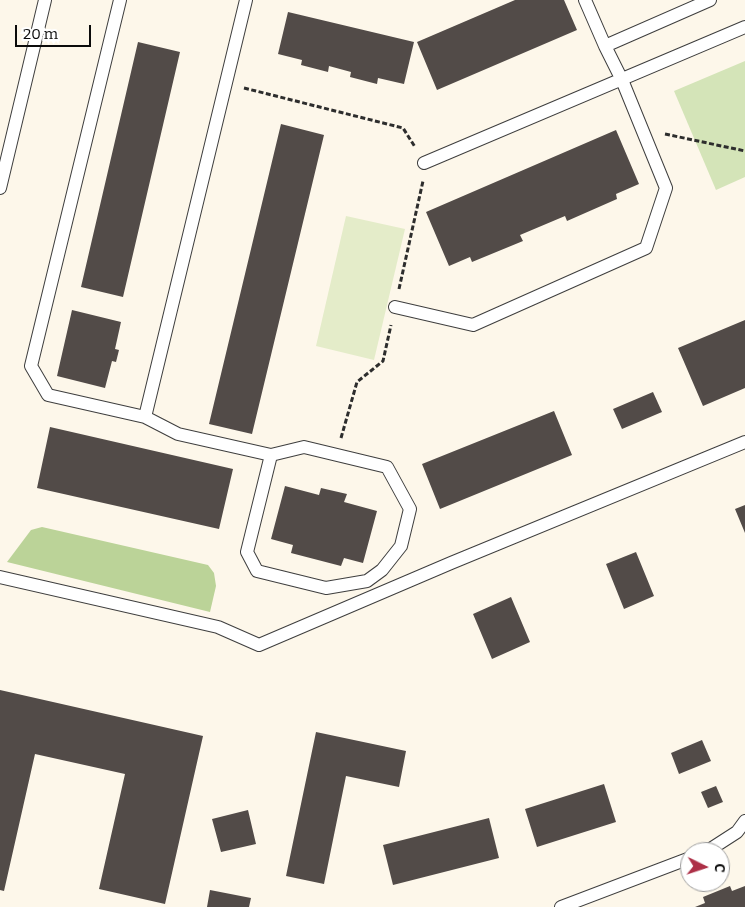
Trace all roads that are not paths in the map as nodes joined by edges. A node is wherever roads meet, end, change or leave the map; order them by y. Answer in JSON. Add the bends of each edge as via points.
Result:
{"nodes":[{"id":1,"x":45,"y":0,"type":"edge"},
{"id":2,"x":120,"y":0,"type":"edge"},
{"id":3,"x":246,"y":0,"type":"edge"},
{"id":4,"x":585,"y":0,"type":"edge"},
{"id":5,"x":710,"y":0,"type":"edge"},
{"id":6,"x":745,"y":27,"type":"edge"},
{"id":7,"x":605,"y":46,"type":"junction"},
{"id":8,"x":622,"y":80,"type":"junction"},
{"id":9,"x":424,"y":163,"type":"road end"},
{"id":10,"x":0,"y":188,"type":"edge"},
{"id":11,"x":395,"y":307,"type":"road end"},
{"id":12,"x":146,"y":418,"type":"junction"},
{"id":13,"x":745,"y":442,"type":"edge"},
{"id":14,"x":271,"y":455,"type":"junction"},
{"id":15,"x":0,"y":577,"type":"edge"},
{"id":16,"x":745,"y":821,"type":"edge"},
{"id":17,"x":722,"y":842,"type":"edge"},
{"id":18,"x":680,"y":862,"type":"edge"},
{"id":19,"x":561,"y":907,"type":"edge"}],
"edges":[{"from":1,"to":10,"type":"lane"},
{"from":2,"to":12,"type":"lane","via":[[31,366],[48,395]]},
{"from":3,"to":12,"type":"lane"},
{"from":4,"to":7,"type":"lane"},
{"from":5,"to":7,"type":"lane"},
{"from":6,"to":8,"type":"lane"},
{"from":7,"to":8,"type":"lane"},
{"from":8,"to":9,"type":"lane"},
{"from":8,"to":11,"type":"lane","via":[[666,188],[646,248],[473,325]]},
{"from":12,"to":14,"type":"lane","via":[[178,434]]},
{"from":13,"to":15,"type":"lane","via":[[259,645],[218,627]]},
{"from":14,"to":14,"type":"lane","via":[[247,552],[257,571],[326,588],[368,581],[382,570],[401,546],[410,509],[387,468],[304,447]]},
{"from":16,"to":17,"type":"lane","via":[[737,832]]},
{"from":18,"to":19,"type":"lane"}]}
